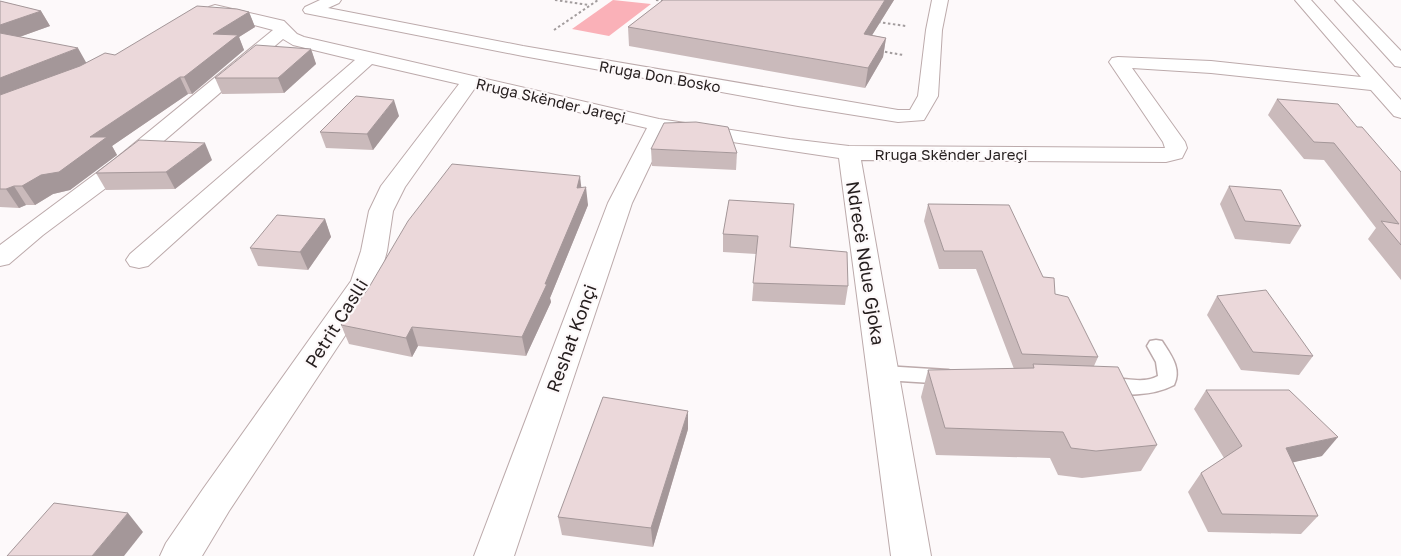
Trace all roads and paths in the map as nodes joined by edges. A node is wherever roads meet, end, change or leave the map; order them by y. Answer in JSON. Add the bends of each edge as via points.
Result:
{"nodes":[{"id":1,"x":229,"y":0,"type":"edge"},
{"id":2,"x":333,"y":0,"type":"edge"},
{"id":3,"x":555,"y":0,"type":"edge"},
{"id":4,"x":598,"y":0,"type":"edge"},
{"id":5,"x":656,"y":0,"type":"edge"},
{"id":6,"x":940,"y":0,"type":"edge"},
{"id":7,"x":1303,"y":0,"type":"edge"},
{"id":8,"x":1343,"y":0,"type":"edge"},
{"id":9,"x":670,"y":2,"type":"edge"},
{"id":10,"x":589,"y":6,"type":"junction"},
{"id":11,"x":877,"y":22,"type":"edge"},
{"id":12,"x":934,"y":30,"type":"junction"},
{"id":13,"x":282,"y":31,"type":"junction"},
{"id":14,"x":552,"y":31,"type":"dead end"},
{"id":15,"x":874,"y":50,"type":"edge"},
{"id":16,"x":368,"y":58,"type":"junction"},
{"id":17,"x":931,"y":60,"type":"junction"},
{"id":18,"x":1401,"y":62,"type":"edge"},
{"id":19,"x":470,"y":82,"type":"junction"},
{"id":20,"x":1377,"y":85,"type":"junction"},
{"id":21,"x":1401,"y":112,"type":"edge"},
{"id":22,"x":659,"y":125,"type":"junction"},
{"id":23,"x":849,"y":153,"type":"junction"},
{"id":24,"x":0,"y":258,"type":"edge"},
{"id":25,"x":140,"y":260,"type":"dead end"},
{"id":26,"x":1156,"y":346,"type":"dead end"},
{"id":27,"x":884,"y":373,"type":"junction"},
{"id":28,"x":970,"y":378,"type":"edge"},
{"id":29,"x":1085,"y":385,"type":"edge"},
{"id":30,"x":180,"y":556,"type":"edge"},
{"id":31,"x":494,"y":556,"type":"edge"},
{"id":32,"x":911,"y":556,"type":"edge"}],
"edges":[{"from":1,"to":13,"type":"street","name":"Rruga Skënder Jareçi","via":[[203,13],[263,20],[278,24]]},
{"from":2,"to":17,"type":"street","name":"Rruga Don Bosko","via":[[311,10],[577,61],[898,116],[917,116],[928,96]]},
{"from":3,"to":10,"type":"path"},
{"from":4,"to":10,"type":"path"},
{"from":5,"to":9,"type":"path"},
{"from":6,"to":12,"type":"street","name":"Rruga Don Bosko"},
{"from":7,"to":20,"type":"street"},
{"from":8,"to":18,"type":"street"},
{"from":10,"to":14,"type":"path"},
{"from":11,"to":12,"type":"path"},
{"from":12,"to":17,"type":"street","name":"Rruga Don Bosko"},
{"from":13,"to":16,"type":"street","name":"Rruga Skënder Jareçi","via":[[299,41]]},
{"from":13,"to":24,"type":"street","via":[[122,166]]},
{"from":15,"to":17,"type":"path"},
{"from":16,"to":19,"type":"street","name":"Rruga Skënder Jareçi"},
{"from":16,"to":25,"type":"street"},
{"from":19,"to":22,"type":"street","name":"Rruga Skënder Jareçi"},
{"from":19,"to":30,"type":"street","name":"Petrit Caslli","via":[[393,186],[381,211],[365,281]]},
{"from":20,"to":21,"type":"street"},
{"from":20,"to":23,"type":"street","name":"Rruga Skënder Jareçi","via":[[1211,67],[1118,62],[1174,142],[1174,153]]},
{"from":22,"to":23,"type":"street","name":"Rruga Skënder Jareçi"},
{"from":22,"to":31,"type":"street","name":"Reshat Konçi","via":[[620,203]]},
{"from":23,"to":27,"type":"street","name":"Ndrecë Ndue Gjoka"},
{"from":26,"to":29,"type":"lane","via":[[1169,373],[1167,380],[1160,385]]},
{"from":27,"to":28,"type":"lane"},
{"from":27,"to":32,"type":"street","name":"Ndrecë Ndue Gjoka"}]}
